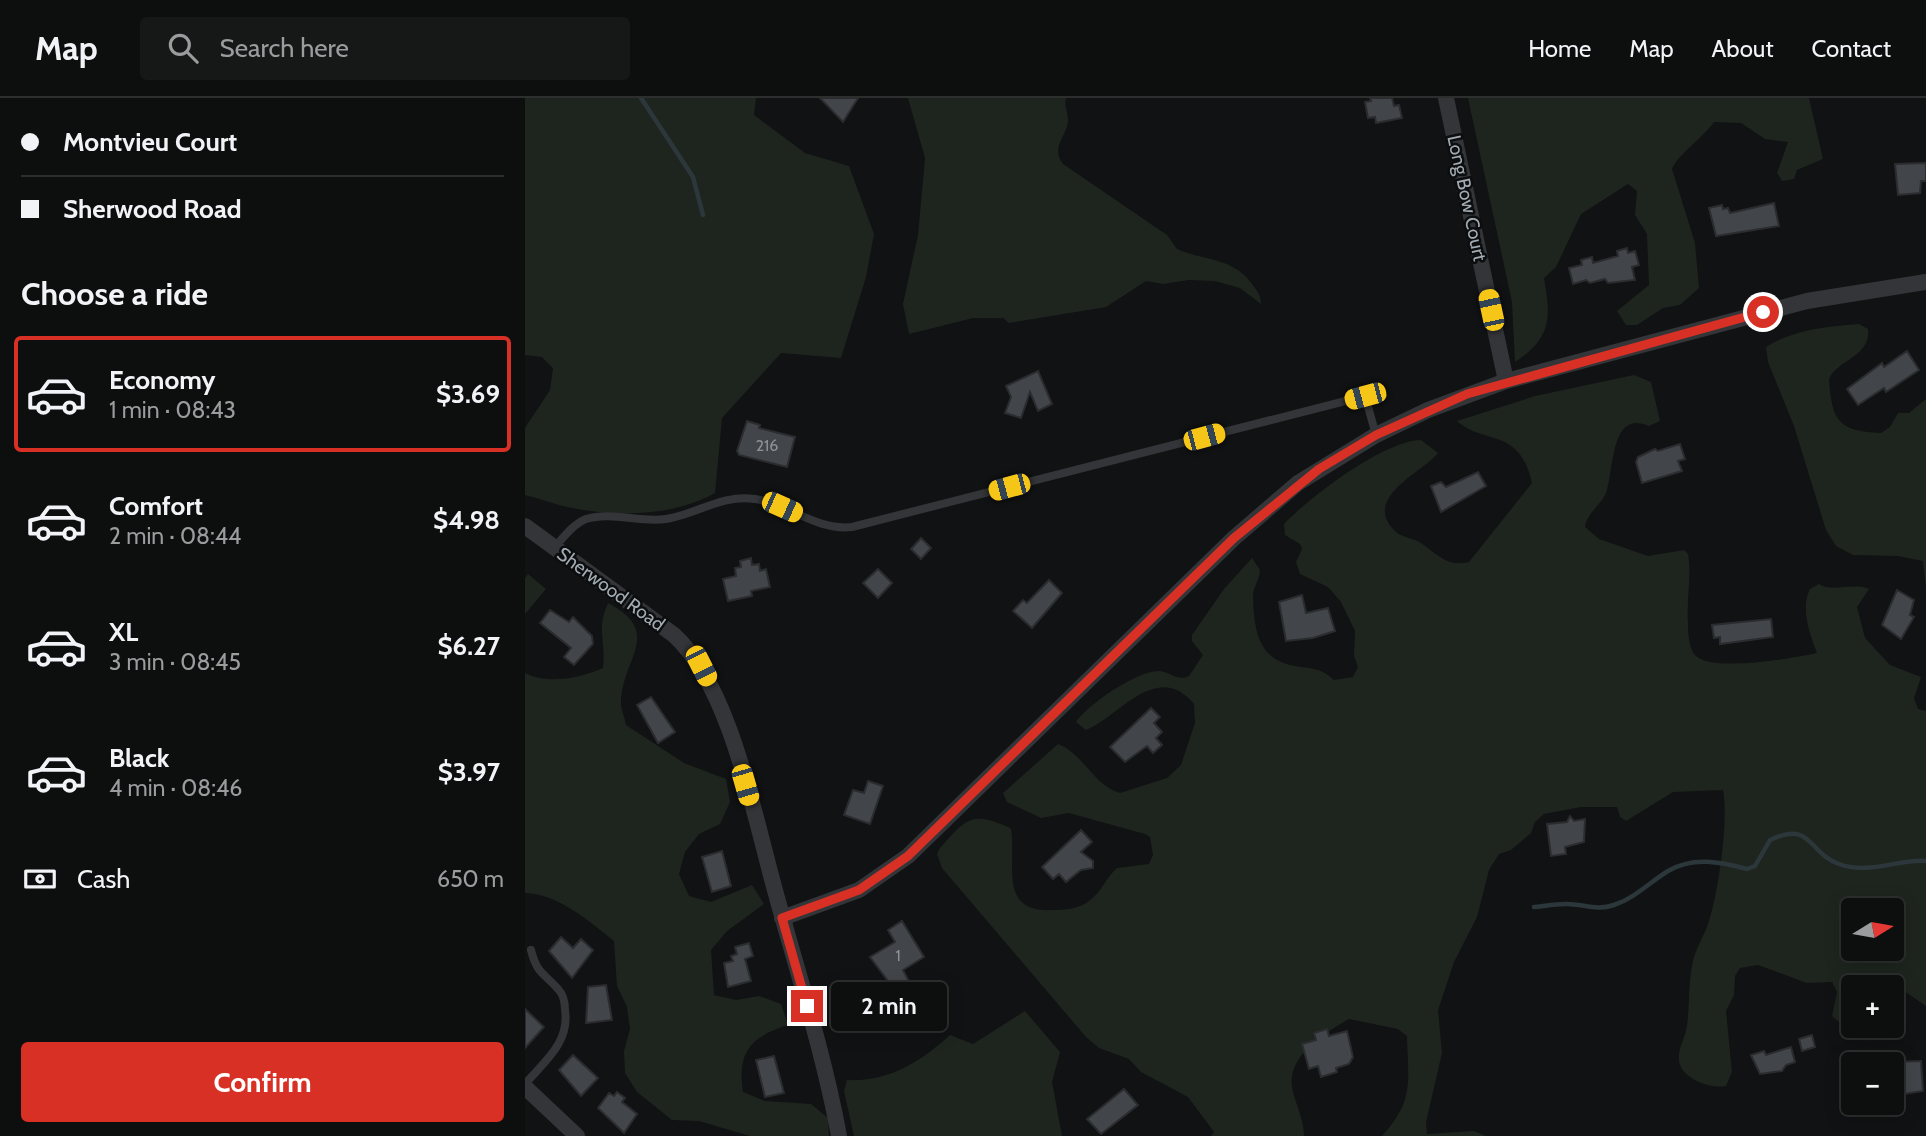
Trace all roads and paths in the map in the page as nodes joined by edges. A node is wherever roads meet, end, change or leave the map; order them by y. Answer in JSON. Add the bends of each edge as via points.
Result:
{"nodes":[{"id":1,"x":1446,"y":98,"type":"edge"},
{"id":2,"x":1926,"y":282,"type":"edge"},
{"id":3,"x":1506,"y":381,"type":"junction"},
{"id":4,"x":1376,"y":435,"type":"junction"},
{"id":5,"x":525,"y":526,"type":"edge"},
{"id":6,"x":554,"y":548,"type":"junction"},
{"id":7,"x":782,"y":918,"type":"junction"},
{"id":8,"x":531,"y":950,"type":"dead end"},
{"id":9,"x":525,"y":1085,"type":"edge"},
{"id":10,"x":577,"y":1136,"type":"edge"},
{"id":11,"x":839,"y":1136,"type":"edge"}],
"edges":[{"from":1,"to":3,"type":"street","name":"Long Bow Court"},
{"from":2,"to":3,"type":"street","via":[[1807,301]]},
{"from":3,"to":4,"type":"street"},
{"from":4,"to":6,"type":"lane","via":[[1365,396],[872,524],[834,527],[756,499],[737,498],[669,519],[606,516],[582,520]]},
{"from":4,"to":7,"type":"street","via":[[1298,484],[1234,538],[908,856],[859,890]]},
{"from":5,"to":6,"type":"street","name":"Sherwood Road"},
{"from":6,"to":7,"type":"street","name":"Sherwood Road","via":[[674,635],[701,666],[732,746]]},
{"from":7,"to":11,"type":"street","name":"Sherwood Road"},
{"from":8,"to":9,"type":"lane","via":[[535,966],[559,990],[566,1032]]},
{"from":9,"to":10,"type":"street"}]}
